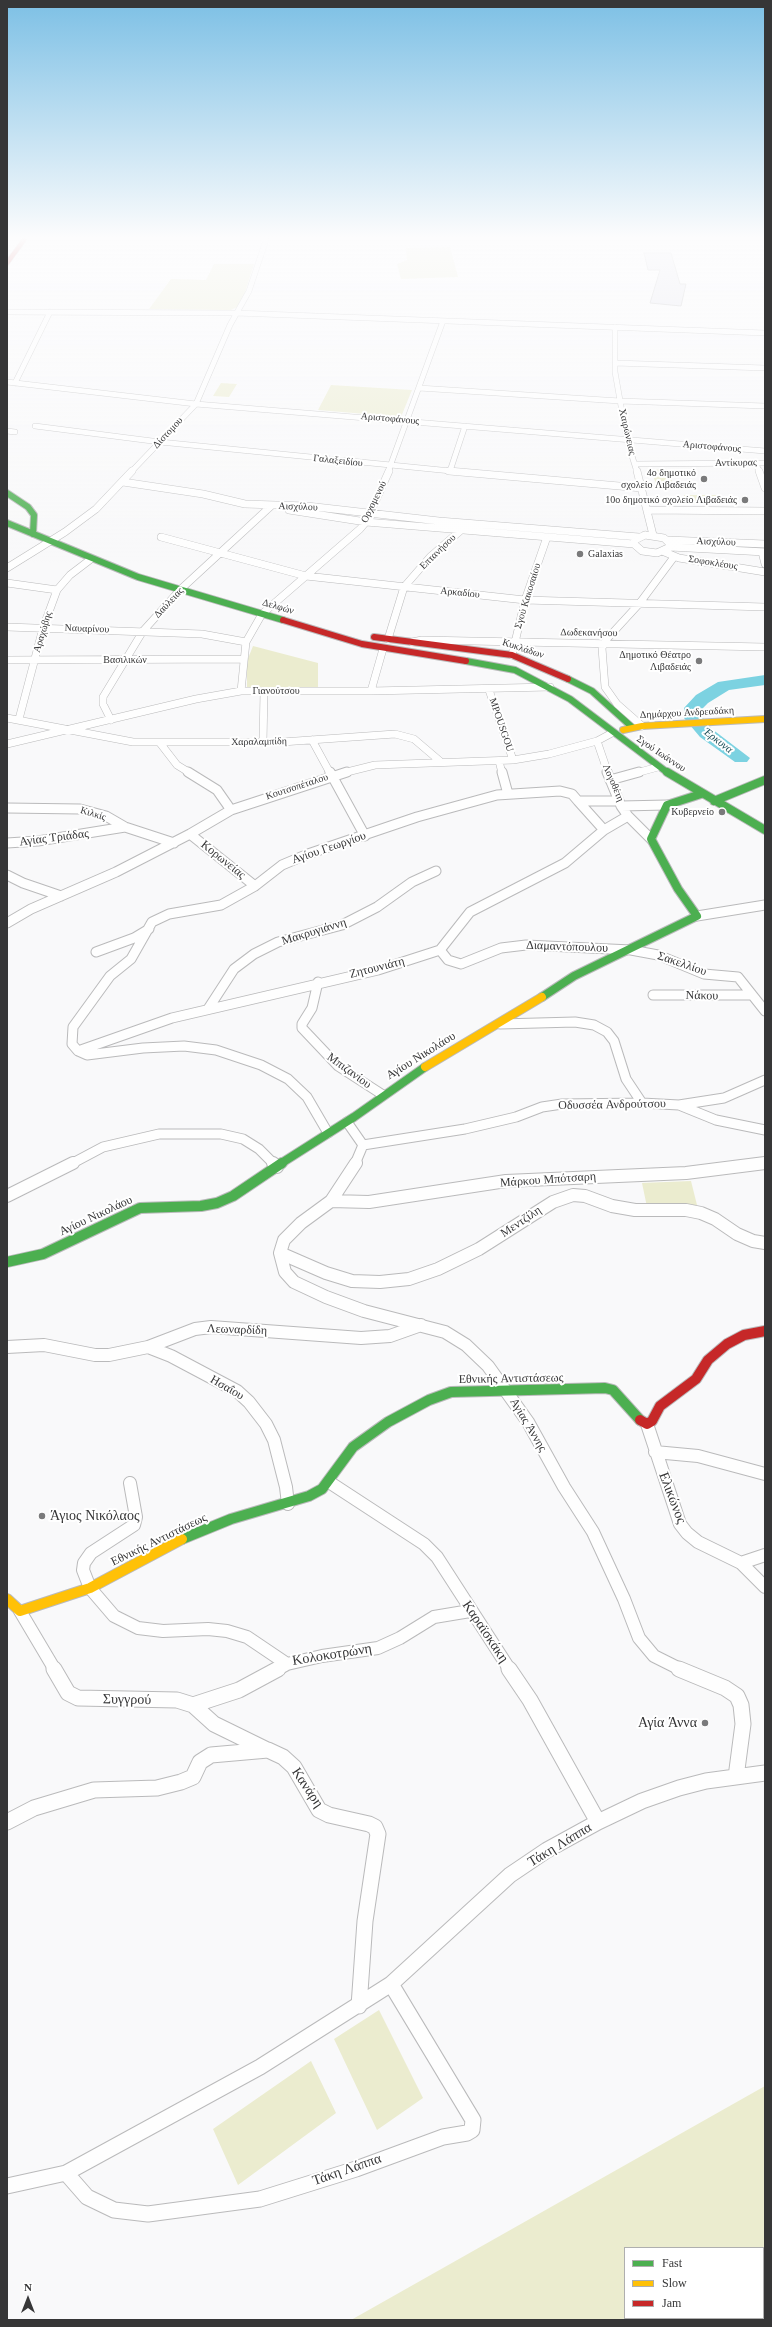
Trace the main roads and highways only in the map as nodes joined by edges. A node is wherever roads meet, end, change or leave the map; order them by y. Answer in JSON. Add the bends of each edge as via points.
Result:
{"nodes":[{"id":1,"x":7,"y":493,"type":"edge"},
{"id":2,"x":7,"y":523,"type":"edge"},
{"id":3,"x":33,"y":534,"type":"junction"},
{"id":4,"x":306,"y":626,"type":"junction"},
{"id":5,"x":550,"y":687,"type":"joint"},
{"id":6,"x":605,"y":687,"type":"road end"},
{"id":7,"x":592,"y":691,"type":"junction"},
{"id":8,"x":765,"y":719,"type":"edge"},
{"id":9,"x":632,"y":727,"type":"junction"},
{"id":10,"x":612,"y":733,"type":"junction"},
{"id":11,"x":765,"y":780,"type":"edge"},
{"id":12,"x":701,"y":794,"type":"junction"},
{"id":13,"x":714,"y":802,"type":"junction"},
{"id":14,"x":765,"y":830,"type":"edge"},
{"id":15,"x":7,"y":1262,"type":"edge"},
{"id":16,"x":765,"y":1331,"type":"edge"},
{"id":17,"x":7,"y":1599,"type":"edge"}],
"edges":[{"from":1,"to":3,"type":"main road","via":[[28,507],[34,515],[36,524]]},
{"from":2,"to":3,"type":"main road","name":"Δελφών"},
{"from":3,"to":4,"type":"main road","name":"Δελφών","via":[[138,577]]},
{"from":4,"to":5,"type":"main road","name":"Δελφών","via":[[384,649],[515,670]]},
{"from":4,"to":7,"type":"main road","name":"Κυκλάδων","via":[[512,655],[554,671]]},
{"from":5,"to":10,"type":"main road","name":"Σγού Ιωάννου","via":[[570,699]]},
{"from":6,"to":7,"type":"main road"},
{"from":7,"to":9,"type":"main road","name":"Κυκλάδων"},
{"from":8,"to":9,"type":"main road","name":"Δημάρχου Ανδρεαδάκη"},
{"from":9,"to":10,"type":"main road","name":"Δημάρχου Ανδρεαδάκη"},
{"from":10,"to":12,"type":"main road","name":"Σγού Ιωάννου","via":[[658,767]]},
{"from":11,"to":13,"type":"main road"},
{"from":12,"to":13,"type":"main road","name":"Σγού Ιωάννου"},
{"from":12,"to":15,"type":"main road","name":"Αγίου Νικολάου","via":[[667,805],[650,839],[678,889],[697,916],[574,976],[500,1024],[412,1074],[347,1122],[233,1196],[217,1203],[140,1208],[43,1254]]},
{"from":13,"to":14,"type":"main road","name":"Σγού Ιωάννου"},
{"from":16,"to":17,"type":"main road","name":"Εθνικής Αντιστάσεως","via":[[744,1334],[727,1344],[708,1360],[696,1379],[660,1406],[652,1421],[647,1424],[636,1418],[613,1390],[605,1388],[450,1392],[388,1422],[353,1447],[322,1490],[288,1504],[231,1519],[192,1534],[90,1588],[20,1611]]}]}
